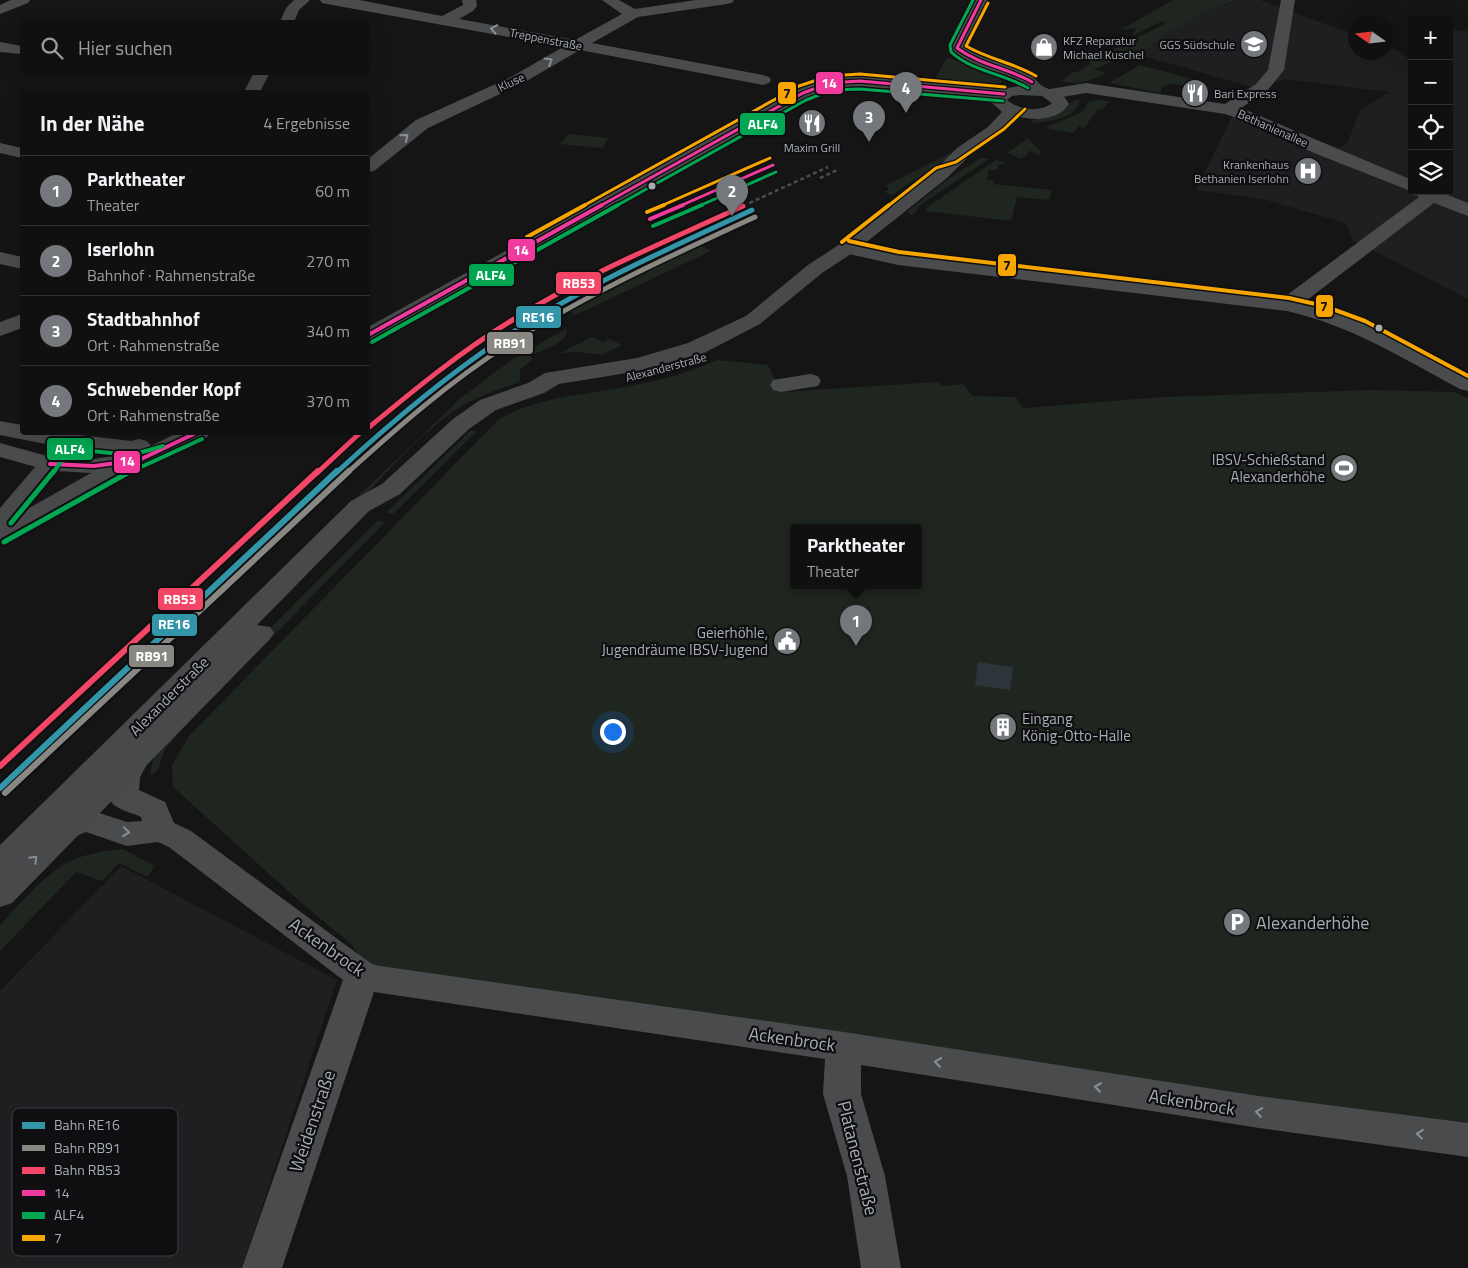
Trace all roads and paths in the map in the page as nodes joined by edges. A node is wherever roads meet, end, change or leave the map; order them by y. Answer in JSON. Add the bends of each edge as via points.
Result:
{"nodes":[{"id":1,"x":24,"y":0,"type":"edge"},
{"id":2,"x":327,"y":0,"type":"edge"},
{"id":3,"x":469,"y":0,"type":"edge"},
{"id":4,"x":609,"y":0,"type":"edge"},
{"id":5,"x":727,"y":0,"type":"edge"},
{"id":6,"x":981,"y":0,"type":"edge"},
{"id":7,"x":1288,"y":0,"type":"edge"},
{"id":8,"x":294,"y":3,"type":"edge"},
{"id":9,"x":0,"y":10,"type":"edge"},
{"id":10,"x":634,"y":13,"type":"junction"},
{"id":11,"x":288,"y":20,"type":"edge"},
{"id":12,"x":445,"y":20,"type":"junction"},
{"id":13,"x":576,"y":44,"type":"junction"},
{"id":14,"x":0,"y":47,"type":"edge"},
{"id":15,"x":20,"y":50,"type":"edge"},
{"id":16,"x":972,"y":58,"type":"junction"},
{"id":17,"x":260,"y":75,"type":"edge"},
{"id":18,"x":763,"y":80,"type":"dead end"},
{"id":19,"x":253,"y":90,"type":"edge"},
{"id":20,"x":1021,"y":90,"type":"junction"},
{"id":21,"x":1049,"y":95,"type":"junction"},
{"id":22,"x":1001,"y":97,"type":"junction"},
{"id":23,"x":1228,"y":109,"type":"junction"},
{"id":24,"x":1012,"y":111,"type":"junction"},
{"id":25,"x":1030,"y":114,"type":"junction"},
{"id":26,"x":0,"y":148,"type":"edge"},
{"id":27,"x":20,"y":153,"type":"edge"},
{"id":28,"x":370,"y":165,"type":"edge"},
{"id":29,"x":941,"y":174,"type":"junction"},
{"id":30,"x":1408,"y":185,"type":"edge"},
{"id":31,"x":1426,"y":195,"type":"edge"},
{"id":32,"x":1430,"y":195,"type":"edge"},
{"id":33,"x":1468,"y":210,"type":"edge"},
{"id":34,"x":848,"y":248,"type":"junction"},
{"id":35,"x":0,"y":258,"type":"edge"},
{"id":36,"x":20,"y":263,"type":"edge"},
{"id":37,"x":1287,"y":305,"type":"junction"},
{"id":38,"x":20,"y":321,"type":"edge"},
{"id":39,"x":0,"y":330,"type":"edge"},
{"id":40,"x":370,"y":334,"type":"edge"},
{"id":41,"x":810,"y":381,"type":"dead end"},
{"id":42,"x":1468,"y":384,"type":"edge"},
{"id":43,"x":781,"y":385,"type":"dead end"},
{"id":44,"x":0,"y":428,"type":"edge"},
{"id":45,"x":20,"y":431,"type":"edge"},
{"id":46,"x":53,"y":435,"type":"edge"},
{"id":47,"x":169,"y":435,"type":"edge"},
{"id":48,"x":193,"y":435,"type":"edge"},
{"id":49,"x":68,"y":437,"type":"edge"},
{"id":50,"x":0,"y":450,"type":"edge"},
{"id":51,"x":139,"y":460,"type":"junction"},
{"id":52,"x":50,"y":464,"type":"junction"},
{"id":53,"x":391,"y":489,"type":"junction"},
{"id":54,"x":0,"y":524,"type":"edge"},
{"id":55,"x":0,"y":535,"type":"edge"},
{"id":56,"x":135,"y":759,"type":"joint"},
{"id":57,"x":85,"y":807,"type":"junction"},
{"id":58,"x":161,"y":830,"type":"junction"},
{"id":59,"x":0,"y":864,"type":"edge"},
{"id":60,"x":0,"y":894,"type":"edge"},
{"id":61,"x":362,"y":975,"type":"junction"},
{"id":62,"x":844,"y":1047,"type":"junction"},
{"id":63,"x":1468,"y":1140,"type":"edge"},
{"id":64,"x":262,"y":1268,"type":"edge"},
{"id":65,"x":881,"y":1268,"type":"edge"}],
"edges":[{"from":1,"to":9,"type":"street"},
{"from":2,"to":12,"type":"street","name":"Treppenstraße"},
{"from":3,"to":12,"type":"street","via":[[468,8]]},
{"from":4,"to":10,"type":"street"},
{"from":5,"to":10,"type":"street"},
{"from":6,"to":16,"type":"main road","via":[[957,46],[960,52]]},
{"from":7,"to":23,"type":"street","via":[[1276,70],[1259,90]]},
{"from":8,"to":11,"type":"main road"},
{"from":10,"to":13,"type":"street","name":"Kluse"},
{"from":13,"to":12,"type":"street","name":"Treppenstraße","one_way":true},
{"from":13,"to":18,"type":"street","name":"Treppenstraße"},
{"from":28,"to":13,"type":"street","name":"Kluse","one_way":true,"via":[[422,124],[517,80]]},
{"from":14,"to":15,"type":"street"},
{"from":16,"to":20,"type":"main road","via":[[1009,76]]},
{"from":16,"to":21,"type":"main road","via":[[1020,74]]},
{"from":17,"to":19,"type":"main road"},
{"from":20,"to":21,"type":"main road"},
{"from":20,"to":22,"type":"main road"},
{"from":21,"to":23,"type":"street","name":"Bethanienallee","via":[[1097,91]]},
{"from":21,"to":25,"type":"main road","via":[[1060,106],[1054,111]]},
{"from":22,"to":24,"type":"main road","via":[[1002,106]]},
{"from":22,"to":40,"type":"main road","via":[[874,81],[846,81],[803,93]]},
{"from":23,"to":30,"type":"street","name":"Bethanienallee"},
{"from":24,"to":25,"type":"main road"},
{"from":24,"to":29,"type":"main road","name":"Alexanderstraße","via":[[999,127],[964,152]]},
{"from":25,"to":29,"type":"main road","name":"Alexanderstraße","via":[[1021,126],[1001,141],[959,169]]},
{"from":26,"to":27,"type":"street"},
{"from":29,"to":34,"type":"main road","name":"Alexanderstraße"},
{"from":31,"to":37,"type":"street"},
{"from":32,"to":33,"type":"street"},
{"from":34,"to":37,"type":"street","via":[[898,259]]},
{"from":34,"to":53,"type":"main road","name":"Alexanderstraße","via":[[830,272],[790,308],[722,350],[649,373],[564,388],[536,388],[488,405],[461,424]]},
{"from":35,"to":36,"type":"street"},
{"from":37,"to":42,"type":"street","via":[[1362,328]]},
{"from":38,"to":39,"type":"street"},
{"from":41,"to":43,"type":"street"},
{"from":44,"to":45,"type":"street"},
{"from":46,"to":49,"type":"street"},
{"from":47,"to":49,"type":"main road","via":[[132,448]]},
{"from":48,"to":51,"type":"main road"},
{"from":49,"to":52,"type":"main road"},
{"from":50,"to":52,"type":"street"},
{"from":51,"to":52,"type":"main road","via":[[94,466]]},
{"from":51,"to":55,"type":"main road","via":[[102,477]]},
{"from":52,"to":54,"type":"main road"},
{"from":53,"to":56,"type":"main road","name":"Alexanderstraße","via":[[381,512]]},
{"from":53,"to":57,"type":"main road","name":"Alexanderstraße","via":[[360,506],[338,528]]},
{"from":56,"to":57,"type":"street","via":[[125,776]]},
{"from":57,"to":58,"type":"street","one_way":true,"via":[[127,834]]},
{"from":57,"to":58,"type":"street","via":[[154,810]]},
{"from":57,"to":59,"type":"main road","name":"Alexanderstraße"},
{"from":60,"to":57,"type":"main road","name":"Alexanderstraße","one_way":true},
{"from":58,"to":61,"type":"street","name":"Ackenbrock","via":[[204,856]]},
{"from":61,"to":62,"type":"street","name":"Ackenbrock"},
{"from":61,"to":64,"type":"street","name":"Weidenstraße"},
{"from":63,"to":62,"type":"street","name":"Ackenbrock","one_way":true,"via":[[1259,1112]]},
{"from":62,"to":65,"type":"street","name":"Platanenstraße","via":[[842,1094],[866,1176]]}]}
